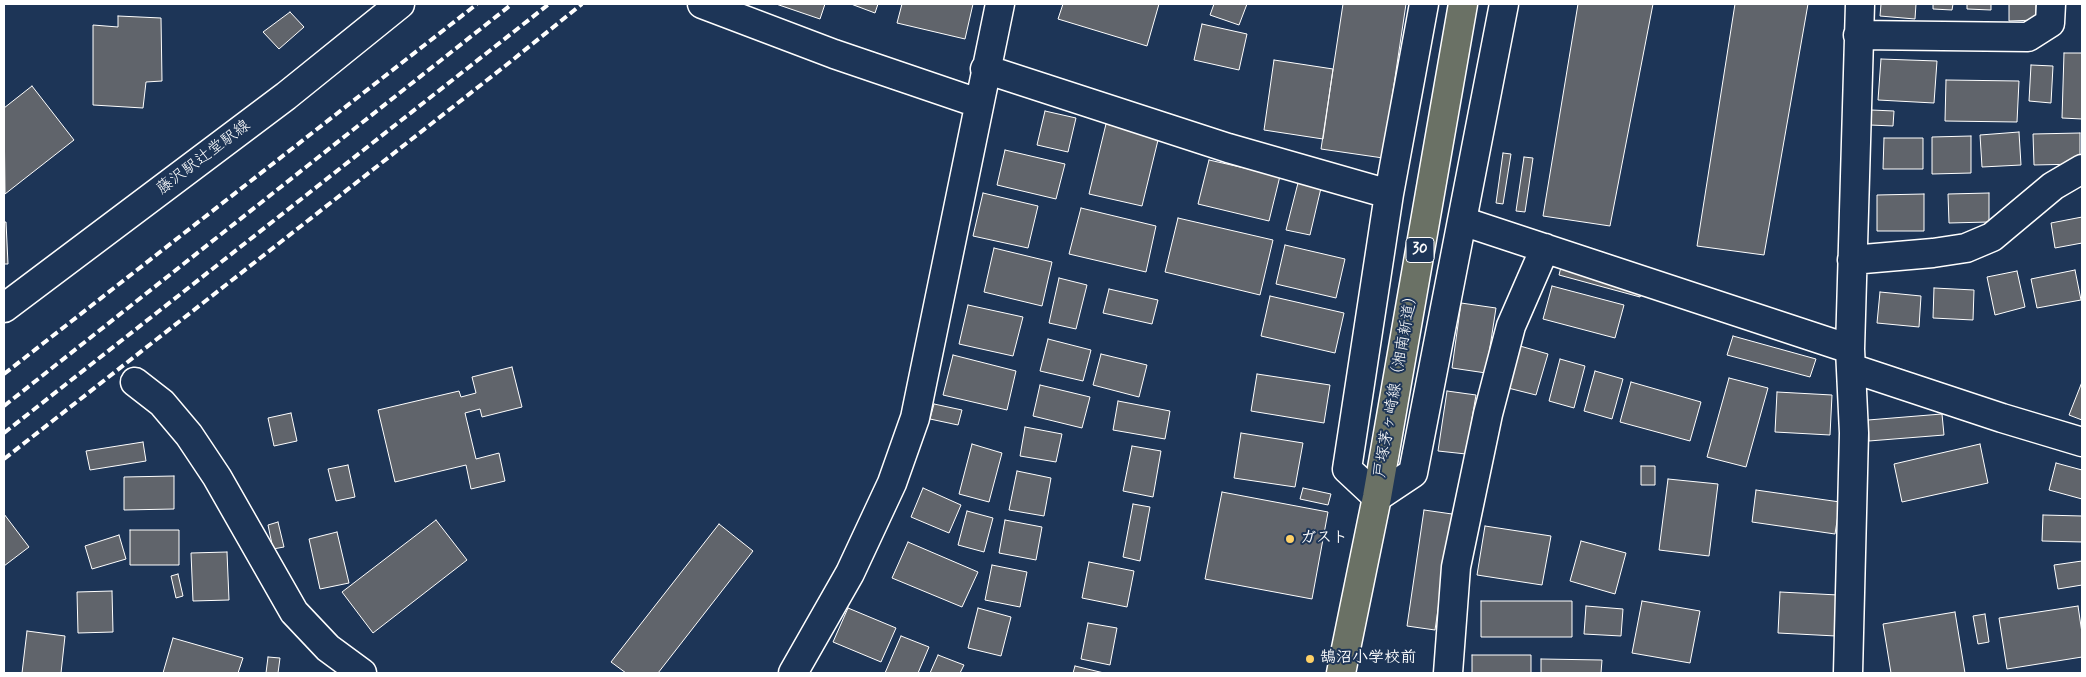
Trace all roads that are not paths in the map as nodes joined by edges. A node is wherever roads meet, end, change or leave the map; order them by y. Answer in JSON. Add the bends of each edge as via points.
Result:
{"nodes":[{"id":1,"x":400,"y":4,"type":"edge"},
{"id":2,"x":702,"y":4,"type":"edge"},
{"id":3,"x":1000,"y":4,"type":"edge"},
{"id":4,"x":1424,"y":4,"type":"edge"},
{"id":5,"x":1463,"y":4,"type":"edge"},
{"id":6,"x":1504,"y":4,"type":"edge"},
{"id":7,"x":1860,"y":4,"type":"edge"},
{"id":8,"x":2051,"y":4,"type":"edge"},
{"id":9,"x":1858,"y":34,"type":"junction"},
{"id":10,"x":985,"y":69,"type":"junction"},
{"id":11,"x":978,"y":103,"type":"junction"},
{"id":12,"x":2082,"y":169,"type":"edge"},
{"id":13,"x":1389,"y":194,"type":"junction"},
{"id":14,"x":1462,"y":221,"type":"junction"},
{"id":15,"x":1545,"y":248,"type":"junction"},
{"id":16,"x":1852,"y":260,"type":"junction"},
{"id":17,"x":4,"y":308,"type":"edge"},
{"id":18,"x":1851,"y":358,"type":"junction"},
{"id":19,"x":135,"y":382,"type":"dead end"},
{"id":20,"x":2082,"y":442,"type":"edge"},
{"id":21,"x":1377,"y":497,"type":"junction"},
{"id":22,"x":362,"y":673,"type":"edge"},
{"id":23,"x":794,"y":673,"type":"edge"},
{"id":24,"x":1341,"y":673,"type":"edge"},
{"id":25,"x":1448,"y":673,"type":"edge"},
{"id":26,"x":1848,"y":673,"type":"edge"}],
"edges":[{"from":1,"to":17,"type":"street","name":"藤沢駅辻堂駅線","via":[[286,96]]},
{"from":2,"to":11,"type":"street"},
{"from":3,"to":10,"type":"street"},
{"from":4,"to":13,"type":"street"},
{"from":5,"to":21,"type":"main road","name":"戸塚茅ヶ崎線（湘南新道）","number":"30"},
{"from":6,"to":14,"type":"street"},
{"from":7,"to":9,"type":"street"},
{"from":8,"to":9,"type":"street","via":[[2050,23],[2028,37]]},
{"from":9,"to":16,"type":"street"},
{"from":10,"to":11,"type":"street"},
{"from":10,"to":13,"type":"street","via":[[1228,148]]},
{"from":11,"to":23,"type":"street","via":[[915,418],[892,482],[850,573]]},
{"from":12,"to":16,"type":"street","via":[[2053,186],[1992,237],[1966,248]]},
{"from":13,"to":21,"type":"street","via":[[1347,469]]},
{"from":14,"to":15,"type":"street"},
{"from":14,"to":21,"type":"street","via":[[1413,473]]},
{"from":15,"to":18,"type":"street"},
{"from":15,"to":25,"type":"street","via":[[1511,326],[1488,414],[1456,567]]},
{"from":16,"to":18,"type":"street"},
{"from":18,"to":20,"type":"street","via":[[2002,418]]},
{"from":18,"to":26,"type":"street","via":[[1854,433]]},
{"from":19,"to":22,"type":"street","via":[[162,403],[189,435],[217,477],[294,612],[328,648]]},
{"from":21,"to":24,"type":"main road","name":"戸塚茅ヶ崎線（湘南新道）","number":"30"}]}
